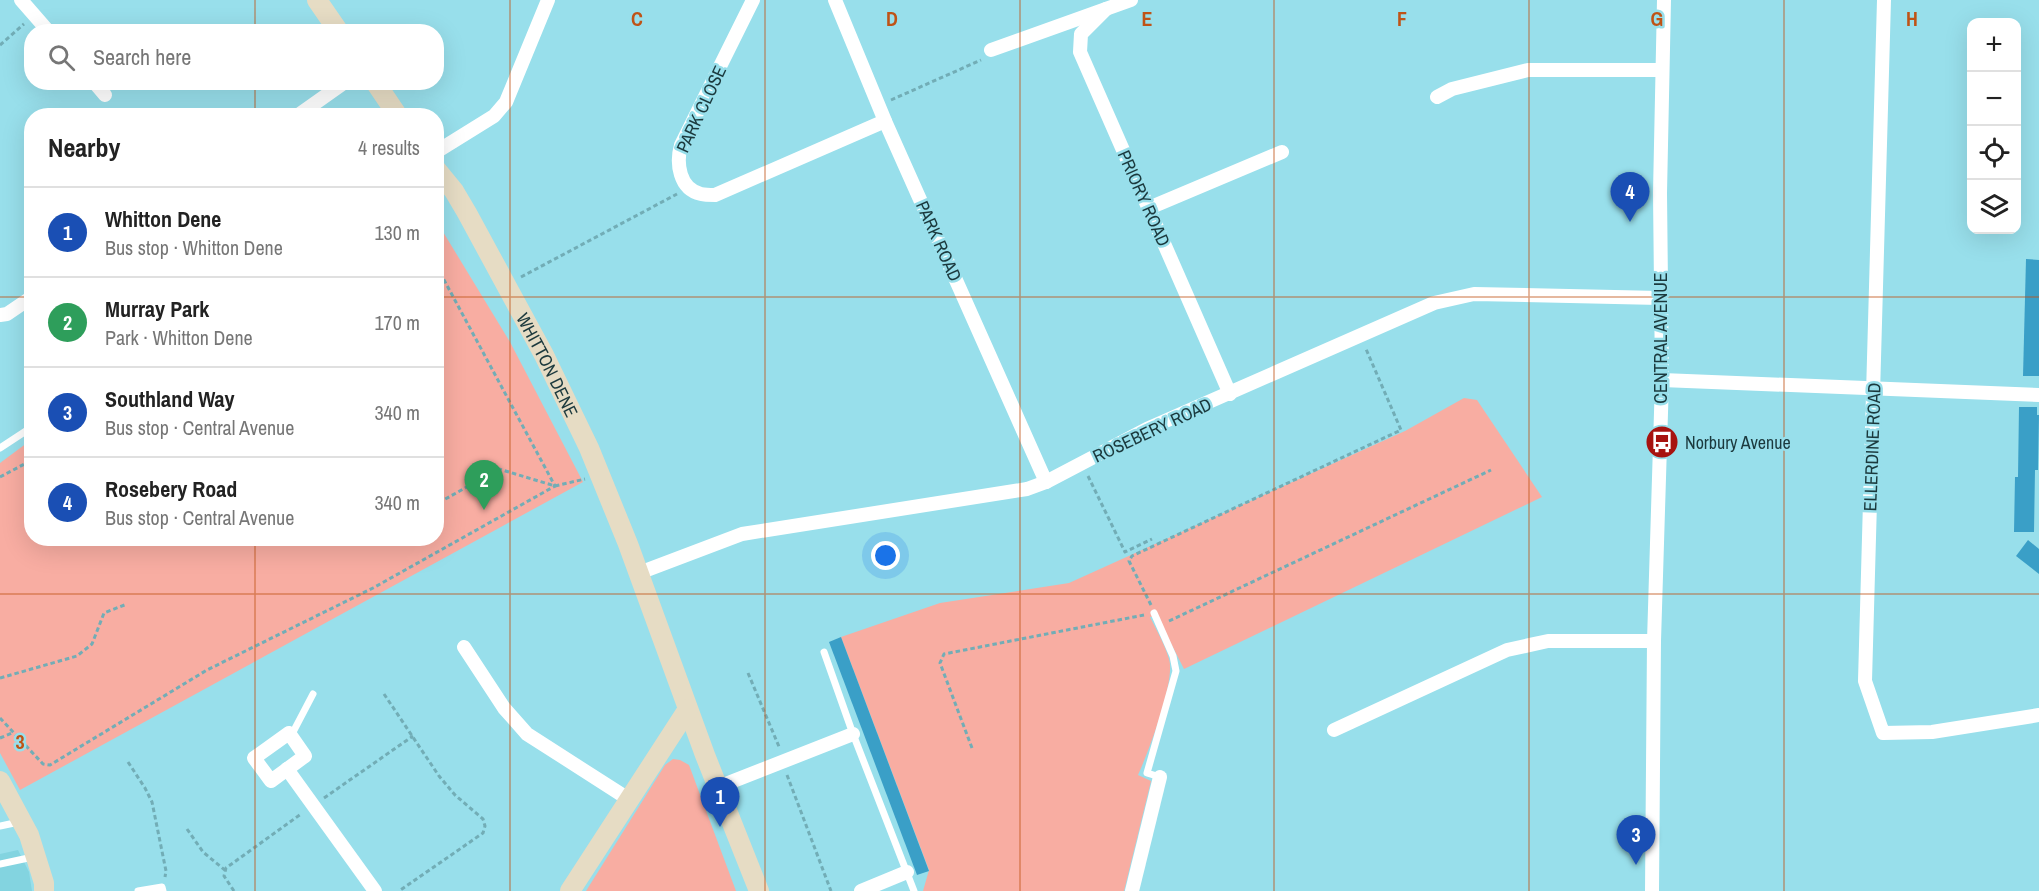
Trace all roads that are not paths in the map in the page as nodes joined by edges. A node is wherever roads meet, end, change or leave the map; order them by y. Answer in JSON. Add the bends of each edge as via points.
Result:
{"nodes":[{"id":1,"x":21,"y":0,"type":"edge"},
{"id":2,"x":317,"y":0,"type":"edge"},
{"id":3,"x":548,"y":0,"type":"edge"},
{"id":4,"x":753,"y":0,"type":"edge"},
{"id":5,"x":835,"y":0,"type":"edge"},
{"id":6,"x":1131,"y":0,"type":"edge"},
{"id":7,"x":1664,"y":0,"type":"edge"},
{"id":8,"x":1884,"y":0,"type":"edge"},
{"id":9,"x":1106,"y":9,"type":"junction"},
{"id":10,"x":42,"y":24,"type":"edge"},
{"id":11,"x":334,"y":24,"type":"edge"},
{"id":12,"x":991,"y":50,"type":"road end"},
{"id":13,"x":1662,"y":70,"type":"junction"},
{"id":14,"x":101,"y":90,"type":"edge"},
{"id":15,"x":334,"y":90,"type":"edge"},
{"id":16,"x":380,"y":90,"type":"edge"},
{"id":17,"x":105,"y":95,"type":"dead end"},
{"id":18,"x":1437,"y":97,"type":"dead end"},
{"id":19,"x":308,"y":108,"type":"edge"},
{"id":20,"x":393,"y":108,"type":"edge"},
{"id":21,"x":885,"y":121,"type":"junction"},
{"id":22,"x":444,"y":147,"type":"edge"},
{"id":23,"x":1282,"y":152,"type":"dead end"},
{"id":24,"x":444,"y":180,"type":"edge"},
{"id":25,"x":1149,"y":208,"type":"junction"},
{"id":26,"x":1660,"y":298,"type":"junction"},
{"id":27,"x":24,"y":302,"type":"edge"},
{"id":28,"x":0,"y":315,"type":"edge"},
{"id":29,"x":1662,"y":380,"type":"junction"},
{"id":30,"x":1874,"y":390,"type":"junction"},
{"id":31,"x":1230,"y":393,"type":"junction"},
{"id":32,"x":2039,"y":395,"type":"edge"},
{"id":33,"x":24,"y":432,"type":"edge"},
{"id":34,"x":0,"y":448,"type":"edge"},
{"id":35,"x":1046,"y":482,"type":"junction"},
{"id":36,"x":639,"y":573,"type":"junction"},
{"id":37,"x":1152,"y":613,"type":"road end"},
{"id":38,"x":1654,"y":642,"type":"junction"},
{"id":39,"x":464,"y":648,"type":"dead end"},
{"id":40,"x":824,"y":652,"type":"dead end"},
{"id":41,"x":313,"y":694,"type":"dead end"},
{"id":42,"x":688,"y":709,"type":"junction"},
{"id":43,"x":2039,"y":715,"type":"edge"},
{"id":44,"x":1334,"y":730,"type":"dead end"},
{"id":45,"x":853,"y":734,"type":"junction"},
{"id":46,"x":291,"y":736,"type":"junction"},
{"id":47,"x":287,"y":769,"type":"junction"},
{"id":48,"x":1160,"y":777,"type":"joint"},
{"id":49,"x":0,"y":781,"type":"edge"},
{"id":50,"x":718,"y":787,"type":"junction"},
{"id":51,"x":630,"y":800,"type":"junction"},
{"id":52,"x":22,"y":821,"type":"junction"},
{"id":53,"x":0,"y":826,"type":"edge"},
{"id":54,"x":36,"y":856,"type":"junction"},
{"id":55,"x":0,"y":864,"type":"edge"},
{"id":56,"x":907,"y":872,"type":"junction"},
{"id":57,"x":163,"y":889,"type":"edge"},
{"id":58,"x":44,"y":891,"type":"edge"},
{"id":59,"x":138,"y":891,"type":"edge"},
{"id":60,"x":375,"y":891,"type":"edge"},
{"id":61,"x":570,"y":891,"type":"edge"},
{"id":62,"x":759,"y":891,"type":"edge"},
{"id":63,"x":861,"y":891,"type":"edge"},
{"id":64,"x":914,"y":891,"type":"edge"},
{"id":65,"x":1132,"y":891,"type":"edge"},
{"id":66,"x":1653,"y":891,"type":"edge"}],
"edges":[{"from":1,"to":10,"type":"street"},
{"from":2,"to":11,"type":"street"},
{"from":3,"to":22,"type":"street","via":[[506,102],[494,116]]},
{"from":4,"to":21,"type":"street","name":"PARK CLOSE","via":[[681,145],[679,173],[689,188],[698,194],[715,195]]},
{"from":5,"to":21,"type":"street","name":"PARK ROAD"},
{"from":6,"to":9,"type":"street"},
{"from":7,"to":13,"type":"street","name":"CENTRAL AVENUE"},
{"from":8,"to":30,"type":"street","name":"ELLERDINE ROAD"},
{"from":9,"to":12,"type":"street"},
{"from":9,"to":25,"type":"street","name":"PRIORY ROAD","via":[[1081,34],[1080,52]]},
{"from":13,"to":18,"type":"street","via":[[1528,70],[1452,89]]},
{"from":13,"to":26,"type":"street","name":"CENTRAL AVENUE"},
{"from":14,"to":17,"type":"street"},
{"from":15,"to":19,"type":"street"},
{"from":16,"to":20,"type":"street"},
{"from":21,"to":35,"type":"street","name":"PARK ROAD"},
{"from":23,"to":25,"type":"street"},
{"from":24,"to":36,"type":"street","name":"WHITTON DENE","via":[[458,198],[544,355],[600,471]]},
{"from":25,"to":31,"type":"street","name":"PRIORY ROAD"},
{"from":26,"to":29,"type":"street","name":"CENTRAL AVENUE"},
{"from":26,"to":31,"type":"street","name":"ROSEBERY ROAD","via":[[1474,294],[1434,303]]},
{"from":27,"to":28,"type":"street"},
{"from":29,"to":30,"type":"street"},
{"from":29,"to":38,"type":"street","name":"CENTRAL AVENUE"},
{"from":30,"to":32,"type":"street"},
{"from":30,"to":43,"type":"street","name":"ELLERDINE ROAD","via":[[1865,681],[1883,733],[1932,732]]},
{"from":31,"to":35,"type":"street","name":"ROSEBERY ROAD","via":[[1147,429]]},
{"from":33,"to":34,"type":"lane"},
{"from":35,"to":36,"type":"street","name":"ROSEBERY ROAD","via":[[1027,489],[742,534]]},
{"from":36,"to":42,"type":"street","name":"WHITTON DENE"},
{"from":37,"to":48,"type":"lane","via":[[1176,671],[1147,773]]},
{"from":38,"to":44,"type":"street","via":[[1548,641],[1507,650]]},
{"from":38,"to":66,"type":"street","name":"CENTRAL AVENUE"},
{"from":39,"to":51,"type":"street","via":[[504,708],[527,734]]},
{"from":40,"to":45,"type":"lane"},
{"from":41,"to":46,"type":"lane"},
{"from":42,"to":50,"type":"street","name":"WHITTON DENE"},
{"from":42,"to":51,"type":"street"},
{"from":45,"to":50,"type":"street"},
{"from":45,"to":56,"type":"lane"},
{"from":46,"to":47,"type":"street","via":[[305,756]]},
{"from":46,"to":47,"type":"street","via":[[289,733],[254,758],[271,781]]},
{"from":47,"to":60,"type":"street"},
{"from":48,"to":65,"type":"street"},
{"from":49,"to":52,"type":"street"},
{"from":50,"to":62,"type":"street","name":"WHITTON DENE"},
{"from":51,"to":61,"type":"street"},
{"from":52,"to":53,"type":"lane"},
{"from":52,"to":54,"type":"street"},
{"from":54,"to":55,"type":"lane"},
{"from":54,"to":58,"type":"street"},
{"from":56,"to":63,"type":"street"},
{"from":56,"to":64,"type":"lane"},
{"from":57,"to":59,"type":"lane"}]}
